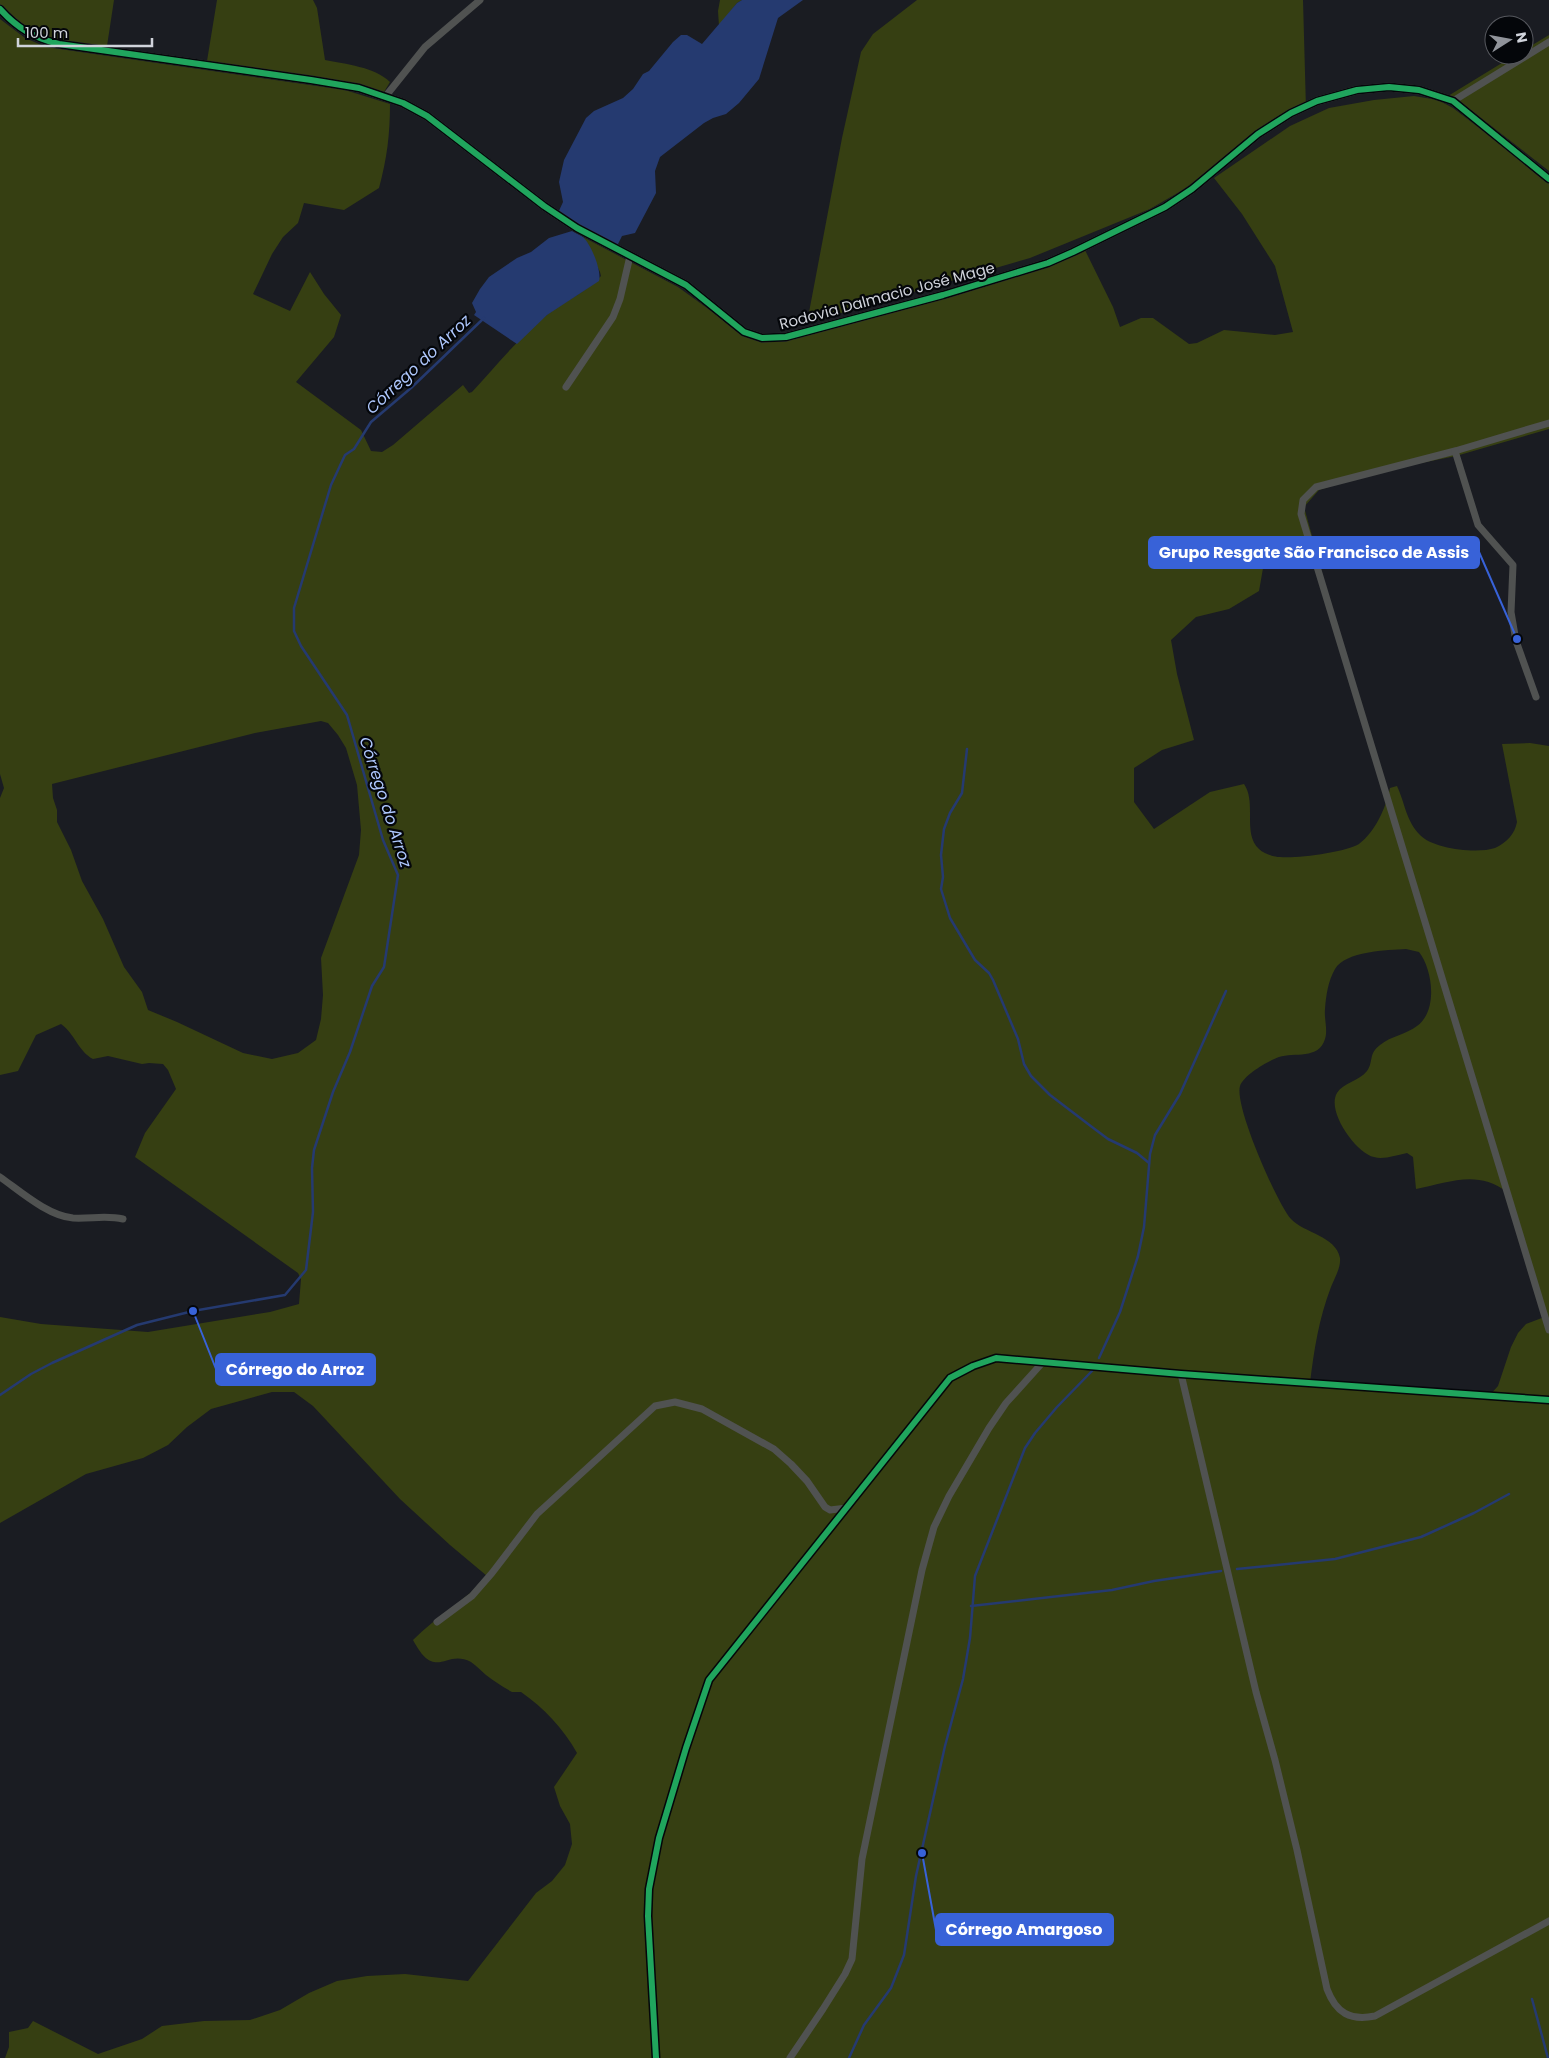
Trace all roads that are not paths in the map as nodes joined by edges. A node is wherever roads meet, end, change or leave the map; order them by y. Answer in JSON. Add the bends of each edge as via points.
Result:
{"nodes":[{"id":1,"x":480,"y":0,"type":"edge"},
{"id":2,"x":0,"y":9,"type":"edge"},
{"id":3,"x":1549,"y":42,"type":"edge"},
{"id":4,"x":384,"y":97,"type":"junction"},
{"id":5,"x":1452,"y":101,"type":"junction"},
{"id":6,"x":1549,"y":179,"type":"edge"},
{"id":7,"x":630,"y":256,"type":"junction"},
{"id":8,"x":566,"y":387,"type":"dead end"},
{"id":9,"x":1549,"y":423,"type":"edge"},
{"id":10,"x":1455,"y":451,"type":"junction"},
{"id":11,"x":1536,"y":697,"type":"dead end"},
{"id":12,"x":0,"y":1177,"type":"edge"},
{"id":13,"x":123,"y":1219,"type":"dead end"},
{"id":14,"x":1549,"y":1330,"type":"edge"},
{"id":15,"x":1043,"y":1362,"type":"junction"},
{"id":16,"x":1181,"y":1374,"type":"junction"},
{"id":17,"x":1549,"y":1400,"type":"edge"},
{"id":18,"x":847,"y":1508,"type":"junction"},
{"id":19,"x":437,"y":1622,"type":"dead end"},
{"id":20,"x":1549,"y":1921,"type":"edge"},
{"id":21,"x":656,"y":2058,"type":"edge"},
{"id":22,"x":790,"y":2058,"type":"edge"}],
"edges":[{"from":1,"to":4,"type":"street","via":[[426,47]]},
{"from":2,"to":4,"type":"street","name":"Rodovia Dalmacio José Mage","via":[[28,34],[58,44],[311,80],[359,88]]},
{"from":3,"to":5,"type":"street"},
{"from":4,"to":7,"type":"street","name":"Rodovia Dalmacio José Mage","via":[[427,116],[577,228]]},
{"from":5,"to":6,"type":"street","name":"Rodovia Dalmacio José Mage"},
{"from":5,"to":7,"type":"street","name":"Rodovia Dalmacio José Mage","via":[[1419,90],[1389,87],[1357,90],[1316,101],[1258,134],[1192,189],[1165,207],[1048,263],[786,337],[774,339],[744,332],[701,295]]},
{"from":7,"to":8,"type":"street","via":[[613,317]]},
{"from":9,"to":10,"type":"street"},
{"from":10,"to":11,"type":"street","via":[[1478,525],[1513,565],[1511,612]]},
{"from":10,"to":14,"type":"street","via":[[1316,487],[1303,500],[1302,514]]},
{"from":12,"to":13,"type":"street","via":[[34,1202],[65,1217]]},
{"from":15,"to":16,"type":"street"},
{"from":15,"to":18,"type":"street","via":[[996,1358],[950,1378]]},
{"from":15,"to":22,"type":"street","via":[[1006,1403],[989,1428],[934,1527],[922,1570],[862,1859],[852,1959]]},
{"from":16,"to":17,"type":"street"},
{"from":16,"to":20,"type":"street","via":[[1332,2004],[1354,2018],[1375,2016]]},
{"from":18,"to":19,"type":"street","via":[[830,1510],[825,1507],[807,1481],[774,1449],[702,1409],[676,1402],[655,1406],[537,1514],[472,1596]]},
{"from":18,"to":21,"type":"street","via":[[709,1680],[704,1694],[659,1838],[650,1889],[648,1916]]}]}
